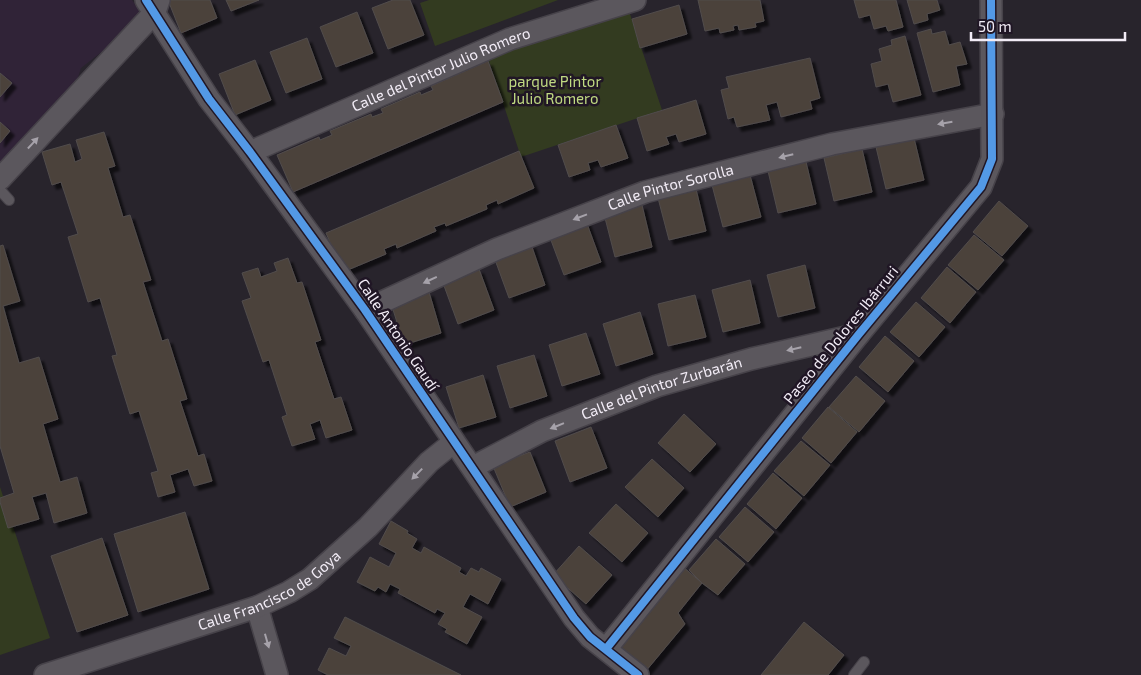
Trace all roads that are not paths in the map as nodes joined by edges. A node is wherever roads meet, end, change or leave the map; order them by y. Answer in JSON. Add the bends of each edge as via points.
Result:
{"nodes":[{"id":1,"x":635,"y":0,"type":"edge"},
{"id":2,"x":991,"y":0,"type":"edge"},
{"id":3,"x":153,"y":4,"type":"edge"},
{"id":4,"x":993,"y":114,"type":"junction"},
{"id":5,"x":250,"y":152,"type":"junction"},
{"id":6,"x":0,"y":179,"type":"edge"},
{"id":7,"x":0,"y":190,"type":"edge"},
{"id":8,"x":9,"y":200,"type":"dead end"},
{"id":9,"x":366,"y":310,"type":"junction"},
{"id":10,"x":859,"y":334,"type":"junction"},
{"id":11,"x":454,"y":442,"type":"junction"},
{"id":12,"x":473,"y":467,"type":"junction"},
{"id":13,"x":258,"y":606,"type":"junction"},
{"id":14,"x":606,"y":649,"type":"junction"},
{"id":15,"x":864,"y":662,"type":"dead end"},
{"id":16,"x":45,"y":675,"type":"edge"},
{"id":17,"x":277,"y":675,"type":"edge"},
{"id":18,"x":638,"y":675,"type":"edge"},
{"id":19,"x":854,"y":675,"type":"edge"}],
"edges":[{"from":1,"to":5,"type":"street","name":"Calle del Pintor Julio Romero","via":[[510,40]]},
{"from":2,"to":4,"type":"street","name":"Paseo de Dolores Ibárruri"},
{"from":3,"to":5,"type":"street","name":"Calle Antonio Gaudí","via":[[209,98]]},
{"from":6,"to":3,"type":"street","one_way":true},
{"from":4,"to":9,"type":"street","name":"Calle Pintor Sorolla","one_way":true,"via":[[832,144],[645,192],[497,249]]},
{"from":4,"to":10,"type":"street","name":"Paseo de Dolores Ibárruri","via":[[992,159],[980,187]]},
{"from":5,"to":9,"type":"street","name":"Calle Antonio Gaudí"},
{"from":7,"to":8,"type":"lane"},
{"from":9,"to":11,"type":"street","name":"Calle Antonio Gaudí"},
{"from":10,"to":12,"type":"street","name":"Calle del Pintor Zurbarán","one_way":true,"via":[[751,359],[657,386],[542,432]]},
{"from":10,"to":14,"type":"street","name":"Paseo de Dolores Ibárruri"},
{"from":11,"to":12,"type":"street","name":"Calle Antonio Gaudí"},
{"from":11,"to":13,"type":"street","name":"Calle Francisco de Goya","one_way":true,"via":[[429,462],[368,527],[310,579]]},
{"from":12,"to":14,"type":"street","name":"Calle Antonio Gaudí","via":[[574,618],[590,637]]},
{"from":13,"to":16,"type":"street","name":"Calle Francisco de Goya"},
{"from":13,"to":17,"type":"street","one_way":true},
{"from":14,"to":18,"type":"street","name":"Calle Antonio Gaudí"},
{"from":15,"to":19,"type":"lane"}]}
